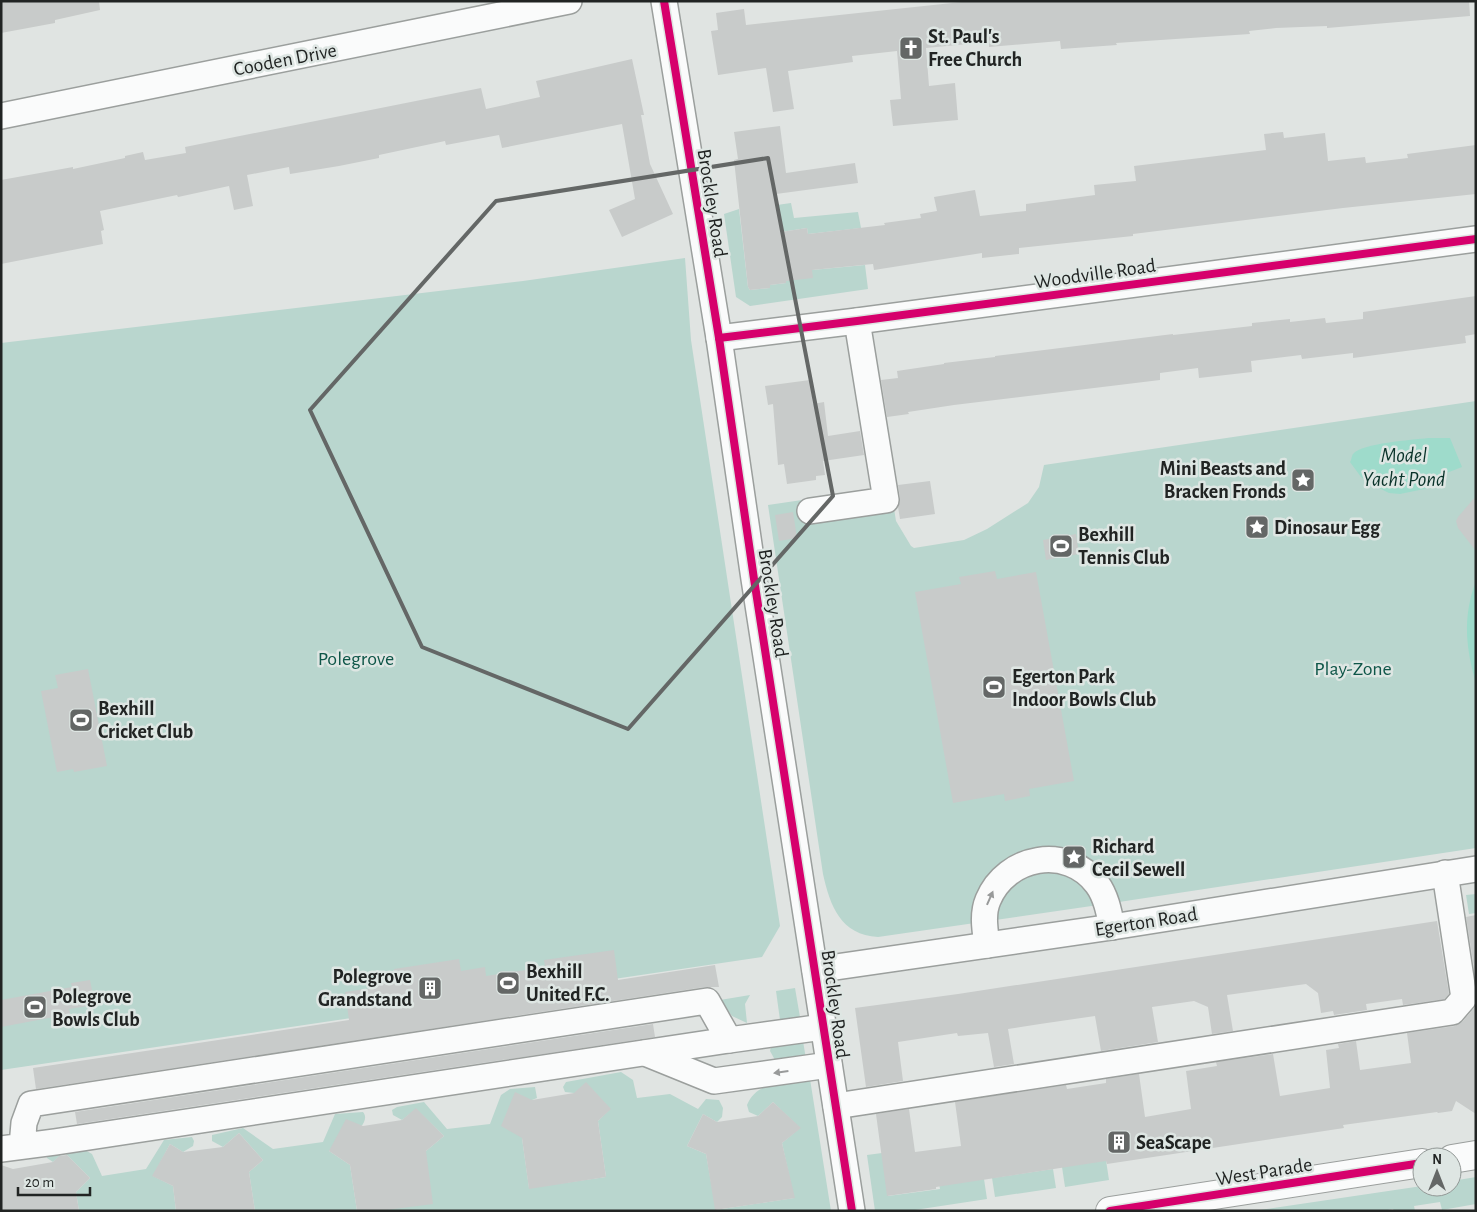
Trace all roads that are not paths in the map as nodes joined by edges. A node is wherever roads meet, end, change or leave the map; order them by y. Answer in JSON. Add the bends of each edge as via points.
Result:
{"nodes":[{"id":1,"x":569,"y":1,"type":"edge"},
{"id":2,"x":664,"y":1,"type":"edge"},
{"id":3,"x":1,"y":116,"type":"edge"},
{"id":4,"x":1476,"y":239,"type":"edge"},
{"id":5,"x":857,"y":321,"type":"junction"},
{"id":6,"x":719,"y":338,"type":"junction"},
{"id":7,"x":810,"y":511,"type":"dead end"},
{"id":8,"x":1476,"y":869,"type":"edge"},
{"id":9,"x":1445,"y":873,"type":"junction"},
{"id":10,"x":1112,"y":927,"type":"junction"},
{"id":11,"x":987,"y":945,"type":"junction"},
{"id":12,"x":815,"y":970,"type":"junction"},
{"id":13,"x":823,"y":1027,"type":"junction"},
{"id":14,"x":729,"y":1040,"type":"junction"},
{"id":15,"x":645,"y":1052,"type":"junction"},
{"id":16,"x":829,"y":1065,"type":"junction"},
{"id":17,"x":836,"y":1106,"type":"junction"},
{"id":18,"x":12,"y":1148,"type":"edge"},
{"id":19,"x":1476,"y":1155,"type":"edge"},
{"id":20,"x":1462,"y":1157,"type":"edge"},
{"id":21,"x":1412,"y":1165,"type":"edge"},
{"id":22,"x":852,"y":1211,"type":"edge"},
{"id":23,"x":1110,"y":1211,"type":"edge"}],
"edges":[{"from":1,"to":3,"type":"street","name":"Cooden Drive"},
{"from":2,"to":6,"type":"street","name":"Brockley Road"},
{"from":4,"to":5,"type":"street","name":"Woodville Road"},
{"from":5,"to":6,"type":"street","name":"Woodville Road"},
{"from":5,"to":7,"type":"street","via":[[886,500]]},
{"from":6,"to":12,"type":"street","name":"Brockley Road"},
{"from":8,"to":9,"type":"street","name":"Egerton Road"},
{"from":9,"to":10,"type":"street","name":"Egerton Road"},
{"from":9,"to":17,"type":"street","via":[[1464,998],[1452,1012]]},
{"from":10,"to":11,"type":"street","name":"Egerton Road"},
{"from":11,"to":10,"type":"street","one_way":true,"via":[[984,923],[988,901],[998,882],[1016,867],[1037,860],[1059,860],[1080,869],[1097,884],[1107,904]]},
{"from":11,"to":12,"type":"street","name":"Egerton Road"},
{"from":12,"to":13,"type":"street","name":"Brockley Road"},
{"from":13,"to":14,"type":"street"},
{"from":13,"to":16,"type":"street","name":"Brockley Road"},
{"from":14,"to":15,"type":"street"},
{"from":14,"to":18,"type":"street","via":[[707,1001],[31,1104]]},
{"from":16,"to":15,"type":"street","one_way":true,"via":[[714,1081]]},
{"from":15,"to":18,"type":"street"},
{"from":16,"to":17,"type":"street","name":"Brockley Road"},
{"from":17,"to":22,"type":"street","name":"Brockley Road"},
{"from":19,"to":20,"type":"main road"},
{"from":21,"to":23,"type":"main road","name":"West Parade"}]}
